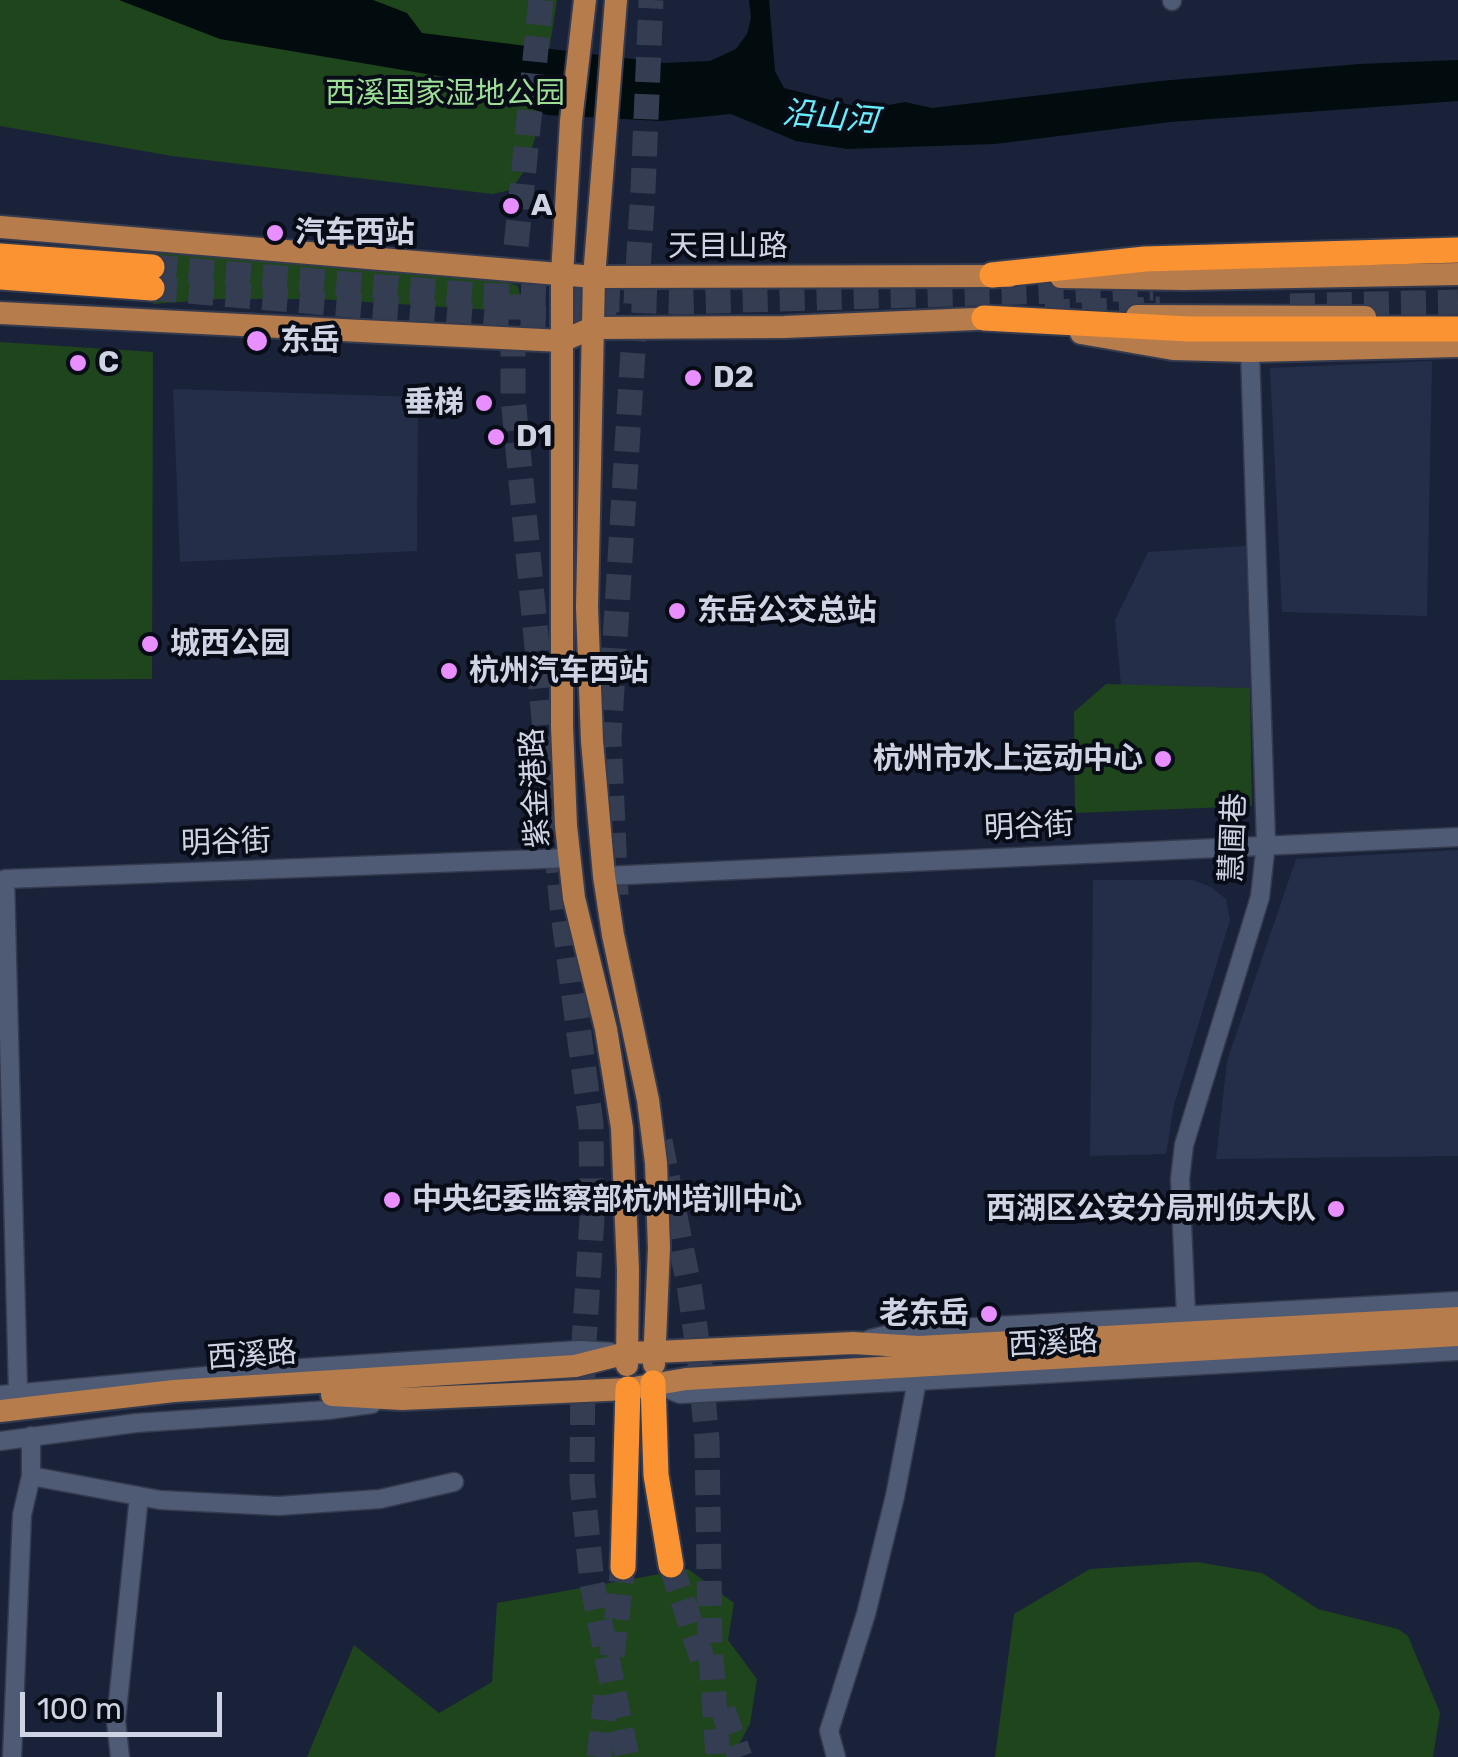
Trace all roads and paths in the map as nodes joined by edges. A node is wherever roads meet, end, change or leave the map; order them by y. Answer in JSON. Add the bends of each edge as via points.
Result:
{"nodes":[{"id":1,"x":585,"y":0,"type":"edge"},
{"id":2,"x":616,"y":0,"type":"edge"},
{"id":3,"x":0,"y":227,"type":"edge"},
{"id":4,"x":1458,"y":250,"type":"edge"},
{"id":5,"x":0,"y":256,"type":"edge"},
{"id":6,"x":1458,"y":274,"type":"edge"},
{"id":7,"x":562,"y":275,"type":"junction"},
{"id":8,"x":992,"y":276,"type":"junction"},
{"id":9,"x":0,"y":277,"type":"edge"},
{"id":10,"x":594,"y":277,"type":"junction"},
{"id":11,"x":0,"y":312,"type":"edge"},
{"id":12,"x":1458,"y":316,"type":"edge"},
{"id":13,"x":984,"y":318,"type":"junction"},
{"id":14,"x":592,"y":328,"type":"junction"},
{"id":15,"x":1458,"y":329,"type":"edge"},
{"id":16,"x":562,"y":340,"type":"junction"},
{"id":17,"x":1458,"y":346,"type":"edge"},
{"id":18,"x":1250,"y":351,"type":"junction"},
{"id":19,"x":1458,"y":836,"type":"edge"},
{"id":20,"x":1266,"y":843,"type":"junction"},
{"id":21,"x":570,"y":858,"type":"junction"},
{"id":22,"x":604,"y":876,"type":"junction"},
{"id":23,"x":1458,"y":1302,"type":"edge"},
{"id":24,"x":1186,"y":1315,"type":"junction"},
{"id":25,"x":1458,"y":1318,"type":"edge"},
{"id":26,"x":1458,"y":1335,"type":"edge"},
{"id":27,"x":853,"y":1343,"type":"junction"},
{"id":28,"x":1458,"y":1351,"type":"edge"},
{"id":29,"x":655,"y":1352,"type":"junction"},
{"id":30,"x":627,"y":1354,"type":"junction"},
{"id":31,"x":918,"y":1381,"type":"junction"},
{"id":32,"x":641,"y":1386,"type":"junction"},
{"id":33,"x":9,"y":1393,"type":"edge"},
{"id":34,"x":402,"y":1399,"type":"junction"},
{"id":35,"x":0,"y":1411,"type":"edge"},
{"id":36,"x":0,"y":1426,"type":"edge"},
{"id":37,"x":30,"y":1436,"type":"junction"},
{"id":38,"x":0,"y":1441,"type":"edge"},
{"id":39,"x":32,"y":1476,"type":"junction"},
{"id":40,"x":454,"y":1482,"type":"dead end"},
{"id":41,"x":138,"y":1496,"type":"junction"},
{"id":42,"x":671,"y":1566,"type":"tunnel mouth"},
{"id":43,"x":623,"y":1567,"type":"tunnel mouth"},
{"id":44,"x":0,"y":1755,"type":"edge"},
{"id":45,"x":12,"y":1757,"type":"edge"},
{"id":46,"x":120,"y":1757,"type":"edge"},
{"id":47,"x":836,"y":1757,"type":"edge"}],
"edges":[{"from":1,"to":7,"type":"main road","name":"紫金港路"},
{"from":2,"to":10,"type":"main road","name":"紫金港路"},
{"from":3,"to":7,"type":"main road","name":"天目山路"},
{"from":4,"to":8,"type":"highway","via":[[1145,259]]},
{"from":5,"to":9,"type":"highway","via":[[152,278]]},
{"from":6,"to":8,"type":"main road","name":"天目山路"},
{"from":7,"to":10,"type":"main road","name":"天目山路"},
{"from":7,"to":16,"type":"main road","name":"紫金港路"},
{"from":8,"to":10,"type":"main road","name":"天目山路"},
{"from":10,"to":14,"type":"main road","name":"紫金港路"},
{"from":11,"to":16,"type":"main road"},
{"from":12,"to":13,"type":"main road"},
{"from":13,"to":14,"type":"main road"},
{"from":13,"to":15,"type":"highway","via":[[1189,329]]},
{"from":13,"to":18,"type":"main road","via":[[1172,349]]},
{"from":14,"to":16,"type":"main road"},
{"from":14,"to":22,"type":"main road","name":"紫金港路","via":[[587,606]]},
{"from":16,"to":21,"type":"main road","name":"紫金港路","via":[[562,726]]},
{"from":17,"to":18,"type":"main road"},
{"from":18,"to":20,"type":"street","name":"慧圃巷"},
{"from":19,"to":20,"type":"street","name":"明谷街"},
{"from":20,"to":22,"type":"street","name":"明谷街"},
{"from":20,"to":24,"type":"street","name":"慧圃巷","via":[[1260,896],[1184,1145]]},
{"from":21,"to":30,"type":"main road","name":"紫金港路","via":[[622,1128]]},
{"from":21,"to":33,"type":"street","name":"明谷街","via":[[5,879]]},
{"from":22,"to":29,"type":"main road","name":"紫金港路","via":[[656,1164]]},
{"from":23,"to":24,"type":"street","name":"西溪路"},
{"from":24,"to":27,"type":"street","name":"西溪路","via":[[903,1331]]},
{"from":25,"to":27,"type":"main road","name":"西溪路","via":[[919,1347]]},
{"from":26,"to":32,"type":"main road","name":"西溪路"},
{"from":27,"to":29,"type":"main road","name":"西溪路"},
{"from":28,"to":31,"type":"street","name":"西溪路"},
{"from":29,"to":30,"type":"main road","name":"西溪路"},
{"from":29,"to":32,"type":"main road","name":"紫金港路"},
{"from":30,"to":32,"type":"main road","name":"紫金港路"},
{"from":30,"to":33,"type":"street","name":"西溪路","via":[[580,1350]]},
{"from":30,"to":35,"type":"main road","name":"西溪路","via":[[575,1366],[174,1391]]},
{"from":31,"to":32,"type":"street","name":"西溪路","via":[[680,1394]]},
{"from":31,"to":47,"type":"street","via":[[866,1614],[829,1731]]},
{"from":32,"to":34,"type":"main road","name":"西溪路"},
{"from":32,"to":42,"type":"highway"},
{"from":32,"to":43,"type":"highway"},
{"from":34,"to":36,"type":"main road","name":"西溪路","via":[[350,1394],[180,1404]]},
{"from":34,"to":37,"type":"street","name":"西溪路"},
{"from":37,"to":38,"type":"street","name":"西溪路"},
{"from":37,"to":39,"type":"street"},
{"from":39,"to":41,"type":"street"},
{"from":39,"to":45,"type":"street","via":[[22,1515]]},
{"from":40,"to":41,"type":"street","via":[[380,1499],[278,1506]]},
{"from":41,"to":46,"type":"street","via":[[116,1721]]},
{"from":44,"to":45,"type":"street"}]}
